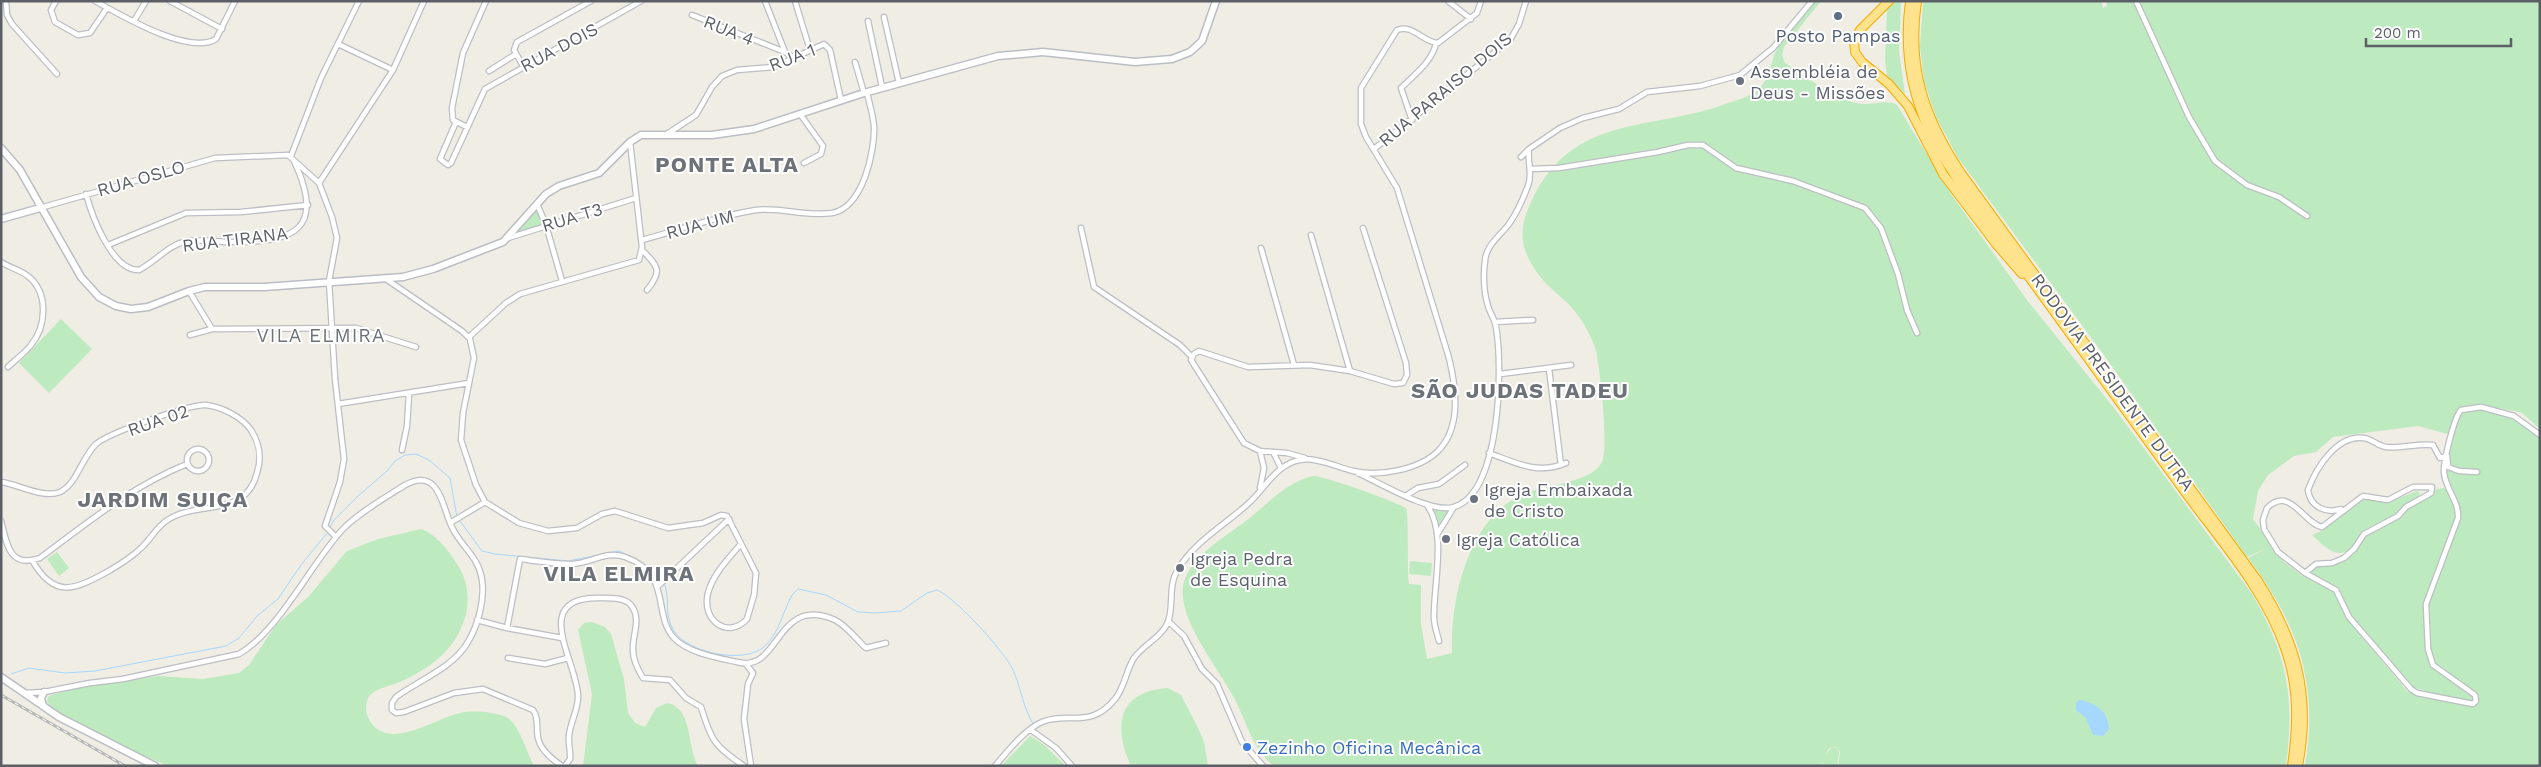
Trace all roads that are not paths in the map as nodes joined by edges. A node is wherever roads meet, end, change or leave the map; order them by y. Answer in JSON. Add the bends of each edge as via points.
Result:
{"nodes":[{"id":1,"x":6,"y":1,"type":"edge"},
{"id":2,"x":56,"y":1,"type":"edge"},
{"id":3,"x":95,"y":1,"type":"edge"},
{"id":4,"x":146,"y":1,"type":"edge"},
{"id":5,"x":170,"y":1,"type":"edge"},
{"id":6,"x":235,"y":1,"type":"edge"},
{"id":7,"x":359,"y":1,"type":"edge"},
{"id":8,"x":424,"y":1,"type":"edge"},
{"id":9,"x":486,"y":1,"type":"edge"},
{"id":10,"x":591,"y":1,"type":"edge"},
{"id":11,"x":641,"y":1,"type":"edge"},
{"id":12,"x":766,"y":1,"type":"edge"},
{"id":13,"x":796,"y":1,"type":"edge"},
{"id":14,"x":1216,"y":1,"type":"edge"},
{"id":15,"x":1448,"y":1,"type":"edge"},
{"id":16,"x":1481,"y":1,"type":"edge"},
{"id":17,"x":1526,"y":1,"type":"edge"},
{"id":18,"x":1812,"y":1,"type":"edge"},
{"id":19,"x":1889,"y":1,"type":"edge"},
{"id":20,"x":1910,"y":1,"type":"edge"},
{"id":21,"x":1917,"y":1,"type":"edge"},
{"id":22,"x":2136,"y":1,"type":"edge"},
{"id":23,"x":108,"y":8,"type":"junction"},
{"id":24,"x":692,"y":15,"type":"dead end"},
{"id":25,"x":884,"y":17,"type":"dead end"},
{"id":26,"x":1471,"y":19,"type":"junction"},
{"id":27,"x":134,"y":21,"type":"junction"},
{"id":28,"x":868,"y":21,"type":"dead end"},
{"id":29,"x":222,"y":29,"type":"junction"},
{"id":30,"x":338,"y":44,"type":"junction"},
{"id":31,"x":1436,"y":44,"type":"junction"},
{"id":32,"x":810,"y":50,"type":"junction"},
{"id":33,"x":785,"y":52,"type":"junction"},
{"id":34,"x":516,"y":54,"type":"junction"},
{"id":35,"x":793,"y":58,"type":"junction"},
{"id":36,"x":855,"y":62,"type":"dead end"},
{"id":37,"x":522,"y":66,"type":"junction"},
{"id":38,"x":393,"y":70,"type":"junction"},
{"id":39,"x":489,"y":71,"type":"dead end"},
{"id":40,"x":57,"y":74,"type":"dead end"},
{"id":41,"x":899,"y":83,"type":"junction"},
{"id":42,"x":882,"y":87,"type":"junction"},
{"id":43,"x":865,"y":92,"type":"junction"},
{"id":44,"x":841,"y":100,"type":"junction"},
{"id":45,"x":800,"y":114,"type":"junction"},
{"id":46,"x":1412,"y":120,"type":"junction"},
{"id":47,"x":456,"y":122,"type":"junction"},
{"id":48,"x":467,"y":127,"type":"junction"},
{"id":49,"x":667,"y":134,"type":"junction"},
{"id":50,"x":630,"y":142,"type":"junction"},
{"id":51,"x":1,"y":148,"type":"edge"},
{"id":52,"x":1374,"y":149,"type":"junction"},
{"id":53,"x":1529,"y":149,"type":"junction"},
{"id":54,"x":292,"y":157,"type":"junction"},
{"id":55,"x":1521,"y":157,"type":"dead end"},
{"id":56,"x":804,"y":163,"type":"dead end"},
{"id":57,"x":1531,"y":169,"type":"junction"},
{"id":58,"x":319,"y":183,"type":"junction"},
{"id":59,"x":86,"y":194,"type":"junction"},
{"id":60,"x":636,"y":198,"type":"junction"},
{"id":61,"x":537,"y":204,"type":"junction"},
{"id":62,"x":308,"y":205,"type":"junction"},
{"id":63,"x":40,"y":208,"type":"junction"},
{"id":64,"x":2307,"y":216,"type":"dead end"},
{"id":65,"x":1,"y":219,"type":"edge"},
{"id":66,"x":546,"y":225,"type":"junction"},
{"id":67,"x":1081,"y":228,"type":"dead end"},
{"id":68,"x":1363,"y":228,"type":"dead end"},
{"id":69,"x":1311,"y":235,"type":"dead end"},
{"id":70,"x":508,"y":238,"type":"junction"},
{"id":71,"x":642,"y":240,"type":"junction"},
{"id":72,"x":108,"y":245,"type":"junction"},
{"id":73,"x":1261,"y":248,"type":"dead end"},
{"id":74,"x":642,"y":250,"type":"junction"},
{"id":75,"x":1,"y":262,"type":"edge"},
{"id":76,"x":385,"y":278,"type":"junction"},
{"id":77,"x":329,"y":281,"type":"junction"},
{"id":78,"x":562,"y":281,"type":"junction"},
{"id":79,"x":2035,"y":286,"type":"junction"},
{"id":80,"x":647,"y":290,"type":"dead end"},
{"id":81,"x":189,"y":291,"type":"junction"},
{"id":82,"x":1533,"y":320,"type":"dead end"},
{"id":83,"x":1495,"y":322,"type":"junction"},
{"id":84,"x":333,"y":328,"type":"junction"},
{"id":85,"x":212,"y":329,"type":"junction"},
{"id":86,"x":1917,"y":333,"type":"dead end"},
{"id":87,"x":190,"y":335,"type":"dead end"},
{"id":88,"x":469,"y":337,"type":"junction"},
{"id":89,"x":416,"y":347,"type":"dead end"},
{"id":90,"x":1192,"y":357,"type":"junction"},
{"id":91,"x":1571,"y":365,"type":"dead end"},
{"id":92,"x":1294,"y":366,"type":"junction"},
{"id":93,"x":8,"y":367,"type":"dead end"},
{"id":94,"x":1549,"y":369,"type":"junction"},
{"id":95,"x":1350,"y":371,"type":"junction"},
{"id":96,"x":1500,"y":374,"type":"junction"},
{"id":97,"x":469,"y":383,"type":"junction"},
{"id":98,"x":409,"y":394,"type":"junction"},
{"id":99,"x":338,"y":404,"type":"junction"},
{"id":100,"x":2540,"y":435,"type":"edge"},
{"id":101,"x":402,"y":450,"type":"dead end"},
{"id":102,"x":1260,"y":451,"type":"junction"},
{"id":103,"x":1273,"y":452,"type":"junction"},
{"id":104,"x":1489,"y":453,"type":"junction"},
{"id":105,"x":2447,"y":456,"type":"junction"},
{"id":106,"x":1306,"y":458,"type":"junction"},
{"id":107,"x":1566,"y":463,"type":"dead end"},
{"id":108,"x":187,"y":464,"type":"junction"},
{"id":109,"x":1465,"y":465,"type":"dead end"},
{"id":110,"x":1561,"y":465,"type":"junction"},
{"id":111,"x":1264,"y":468,"type":"junction"},
{"id":112,"x":1281,"y":468,"type":"junction"},
{"id":113,"x":1356,"y":472,"type":"junction"},
{"id":114,"x":2477,"y":472,"type":"dead end"},
{"id":115,"x":1272,"y":476,"type":"junction"},
{"id":116,"x":2,"y":482,"type":"edge"},
{"id":117,"x":1259,"y":492,"type":"junction"},
{"id":118,"x":1406,"y":495,"type":"junction"},
{"id":119,"x":485,"y":502,"type":"junction"},
{"id":120,"x":1426,"y":504,"type":"junction"},
{"id":121,"x":1454,"y":507,"type":"junction"},
{"id":122,"x":2344,"y":508,"type":"junction"},
{"id":123,"x":729,"y":519,"type":"junction"},
{"id":124,"x":1,"y":521,"type":"edge"},
{"id":125,"x":450,"y":523,"type":"junction"},
{"id":126,"x":1438,"y":534,"type":"junction"},
{"id":127,"x":336,"y":538,"type":"junction"},
{"id":128,"x":741,"y":544,"type":"junction"},
{"id":129,"x":32,"y":560,"type":"junction"},
{"id":130,"x":2305,"y":573,"type":"junction"},
{"id":131,"x":657,"y":587,"type":"junction"},
{"id":132,"x":478,"y":620,"type":"junction"},
{"id":133,"x":1168,"y":621,"type":"junction"},
{"id":134,"x":507,"y":628,"type":"junction"},
{"id":135,"x":562,"y":638,"type":"junction"},
{"id":136,"x":1439,"y":641,"type":"dead end"},
{"id":137,"x":886,"y":643,"type":"dead end"},
{"id":138,"x":508,"y":658,"type":"dead end"},
{"id":139,"x":568,"y":658,"type":"junction"},
{"id":140,"x":759,"y":659,"type":"junction"},
{"id":141,"x":744,"y":664,"type":"junction"},
{"id":142,"x":752,"y":676,"type":"junction"},
{"id":143,"x":1,"y":677,"type":"edge"},
{"id":144,"x":44,"y":692,"type":"junction"},
{"id":145,"x":23,"y":693,"type":"junction"},
{"id":146,"x":44,"y":707,"type":"junction"},
{"id":147,"x":1031,"y":730,"type":"junction"},
{"id":148,"x":155,"y":766,"type":"edge"},
{"id":149,"x":565,"y":766,"type":"edge"},
{"id":150,"x":744,"y":766,"type":"edge"},
{"id":151,"x":750,"y":766,"type":"edge"},
{"id":152,"x":995,"y":766,"type":"edge"},
{"id":153,"x":1072,"y":766,"type":"edge"},
{"id":154,"x":1262,"y":766,"type":"edge"},
{"id":155,"x":2292,"y":766,"type":"edge"},
{"id":156,"x":2298,"y":766,"type":"edge"}],
"edges":[{"from":1,"to":40,"type":"street","via":[[7,14],[20,35]]},
{"from":2,"to":23,"type":"street","via":[[51,10],[55,22],[78,35],[90,33]]},
{"from":3,"to":23,"type":"street"},
{"from":4,"to":27,"type":"street"},
{"from":5,"to":29,"type":"street"},
{"from":6,"to":29,"type":"street"},
{"from":7,"to":30,"type":"street"},
{"from":8,"to":38,"type":"street"},
{"from":9,"to":47,"type":"street","via":[[463,53],[452,108],[452,118]]},
{"from":10,"to":34,"type":"street","via":[[517,42]]},
{"from":11,"to":37,"type":"street","name":"RUA DOIS"},
{"from":12,"to":33,"type":"street"},
{"from":13,"to":32,"type":"street"},
{"from":14,"to":41,"type":"street","via":[[1202,42],[1178,58],[1135,62],[1050,53],[1017,53]]},
{"from":15,"to":26,"type":"street"},
{"from":16,"to":26,"type":"street","via":[[1479,10]]},
{"from":17,"to":46,"type":"street","name":"RUA PARAISO DOIS","via":[[1510,40]]},
{"from":18,"to":53,"type":"street","via":[[1773,48],[1740,75],[1700,86],[1647,92],[1619,109],[1560,128]]},
{"from":19,"to":79,"type":"highway","via":[[1856,35],[1857,57],[1889,84],[1908,106],[1943,174],[2007,258]]},
{"from":20,"to":79,"type":"highway","name":"RODOVIA PRESIDENTE DUTRA","via":[[1907,39],[1911,75],[1931,138]]},
{"from":21,"to":156,"type":"highway","name":"RODOVIA PRESIDENTE DUTRA","via":[[1916,71],[1927,112],[1939,138],[1961,173],[2254,576],[2282,621],[2295,654],[2303,696],[2303,740]]},
{"from":22,"to":64,"type":"street","via":[[2189,117],[2215,161],[2247,185],[2279,197]]},
{"from":23,"to":27,"type":"street"},
{"from":24,"to":33,"type":"street","name":"RUA 4"},
{"from":25,"to":41,"type":"street"},
{"from":26,"to":31,"type":"street"},
{"from":27,"to":29,"type":"street","via":[[176,40],[212,41]]},
{"from":28,"to":42,"type":"street"},
{"from":30,"to":38,"type":"street"},
{"from":30,"to":54,"type":"street","via":[[316,91]]},
{"from":31,"to":46,"type":"street","via":[[1424,65],[1401,88]]},
{"from":31,"to":52,"type":"street","via":[[1411,30],[1397,30],[1362,85],[1359,99],[1361,124]]},
{"from":32,"to":35,"type":"street","name":"RUA 1"},
{"from":32,"to":44,"type":"street","name":"RUA 1","via":[[824,44],[828,46]]},
{"from":33,"to":35,"type":"street","name":"RUA 4"},
{"from":34,"to":37,"type":"street"},
{"from":34,"to":39,"type":"street"},
{"from":35,"to":49,"type":"street","name":"RUA 1","via":[[774,66],[737,70],[722,76],[696,115]]},
{"from":36,"to":43,"type":"street","name":"RUA UM"},
{"from":37,"to":48,"type":"street","name":"RUA DOIS","via":[[492,84],[481,96]]},
{"from":38,"to":58,"type":"street"},
{"from":41,"to":42,"type":"street"},
{"from":42,"to":43,"type":"street"},
{"from":43,"to":44,"type":"street"},
{"from":43,"to":71,"type":"street","name":"RUA UM","via":[[874,125],[870,160],[862,183],[843,209],[823,214],[759,210]]},
{"from":44,"to":45,"type":"street"},
{"from":45,"to":49,"type":"street","via":[[741,132]]},
{"from":45,"to":56,"type":"street","via":[[823,146],[820,154]]},
{"from":46,"to":52,"type":"street","name":"RUA PARAISO DOIS"},
{"from":47,"to":48,"type":"street"},
{"from":47,"to":48,"type":"street","via":[[441,156],[442,162],[450,164]]},
{"from":49,"to":50,"type":"street","via":[[642,135]]},
{"from":50,"to":60,"type":"street"},
{"from":50,"to":61,"type":"street","via":[[599,173],[559,186]]},
{"from":51,"to":63,"type":"street","via":[[20,170]]},
{"from":52,"to":113,"type":"street","via":[[1396,188],[1446,344],[1454,378],[1455,410],[1444,444],[1424,462],[1401,470]]},
{"from":53,"to":55,"type":"street"},
{"from":53,"to":57,"type":"street"},
{"from":54,"to":58,"type":"street"},
{"from":54,"to":59,"type":"street","name":"RUA OSLO","via":[[215,158]]},
{"from":54,"to":62,"type":"street"},
{"from":57,"to":83,"type":"street","via":[[1528,186],[1513,218],[1486,254],[1486,295]]},
{"from":57,"to":86,"type":"street","via":[[1558,168],[1702,145],[1736,168],[1793,181],[1865,208],[1881,228]]},
{"from":58,"to":77,"type":"street","via":[[337,238]]},
{"from":59,"to":63,"type":"street","name":"RUA OSLO"},
{"from":59,"to":72,"type":"street","name":"RUA TIRANA","via":[[95,223]]},
{"from":60,"to":66,"type":"street","name":"RUA T3"},
{"from":60,"to":71,"type":"street"},
{"from":61,"to":66,"type":"street"},
{"from":61,"to":70,"type":"street"},
{"from":62,"to":72,"type":"street","via":[[186,214]]},
{"from":62,"to":72,"type":"street","name":"RUA TIRANA","via":[[300,227],[288,236],[246,241],[188,241],[164,252],[139,270],[124,266]]},
{"from":63,"to":65,"type":"street","name":"RUA OSLO"},
{"from":63,"to":81,"type":"street","via":[[81,277],[107,303],[120,308],[141,308]]},
{"from":66,"to":70,"type":"street","name":"RUA T3"},
{"from":66,"to":78,"type":"street"},
{"from":67,"to":90,"type":"street","via":[[1094,287],[1180,345]]},
{"from":68,"to":95,"type":"street","via":[[1407,375],[1403,383],[1394,384]]},
{"from":69,"to":95,"type":"street"},
{"from":70,"to":76,"type":"street","via":[[421,273]]},
{"from":71,"to":74,"type":"street","name":"RUA UM"},
{"from":73,"to":92,"type":"street"},
{"from":74,"to":78,"type":"street","via":[[636,262]]},
{"from":74,"to":80,"type":"street","via":[[658,272]]},
{"from":75,"to":93,"type":"street","via":[[29,277],[39,289],[43,302],[38,334],[30,347]]},
{"from":76,"to":77,"type":"street"},
{"from":76,"to":88,"type":"street"},
{"from":77,"to":81,"type":"street","via":[[264,287],[205,287]]},
{"from":77,"to":84,"type":"street"},
{"from":78,"to":88,"type":"street","via":[[512,298]]},
{"from":79,"to":155,"type":"highway","name":"RODOVIA PRESIDENTE DUTRA","via":[[2232,556],[2273,619],[2287,654],[2296,692],[2297,725]]},
{"from":81,"to":85,"type":"street"},
{"from":82,"to":83,"type":"street"},
{"from":83,"to":96,"type":"street"},
{"from":84,"to":85,"type":"street"},
{"from":84,"to":89,"type":"street","via":[[361,329]]},
{"from":84,"to":99,"type":"street"},
{"from":85,"to":87,"type":"street"},
{"from":88,"to":97,"type":"street","via":[[474,355]]},
{"from":90,"to":92,"type":"street","via":[[1199,351],[1248,367]]},
{"from":90,"to":102,"type":"street","via":[[1192,365],[1211,388],[1238,436]]},
{"from":91,"to":94,"type":"street"},
{"from":92,"to":95,"type":"street"},
{"from":94,"to":96,"type":"street"},
{"from":94,"to":110,"type":"street"},
{"from":96,"to":104,"type":"street","via":[[1500,398]]},
{"from":97,"to":98,"type":"street"},
{"from":97,"to":119,"type":"street","via":[[461,440]]},
{"from":98,"to":99,"type":"street"},
{"from":98,"to":101,"type":"street"},
{"from":99,"to":127,"type":"street","via":[[344,459],[326,529]]},
{"from":100,"to":105,"type":"street","via":[[2514,416],[2481,407],[2468,408],[2457,415]]},
{"from":102,"to":103,"type":"street"},
{"from":102,"to":111,"type":"street"},
{"from":103,"to":106,"type":"street"},
{"from":103,"to":112,"type":"street"},
{"from":104,"to":110,"type":"street","via":[[1534,469]]},
{"from":104,"to":121,"type":"street","via":[[1479,482]]},
{"from":105,"to":114,"type":"street","via":[[2448,467]]},
{"from":105,"to":122,"type":"street","via":[[2440,458],[2433,445],[2386,447],[2359,438],[2344,442],[2327,457],[2308,490],[2312,502],[2322,509],[2331,512]]},
{"from":105,"to":130,"type":"street","via":[[2444,473],[2458,513],[2426,604],[2428,654],[2437,668],[2475,695],[2474,703],[2466,704],[2411,690],[2349,617],[2336,590]]},
{"from":106,"to":112,"type":"street"},
{"from":106,"to":113,"type":"street"},
{"from":107,"to":110,"type":"street"},
{"from":108,"to":108,"type":"street","via":[[193,450],[204,450],[209,456],[208,466],[202,471],[195,471]]},
{"from":108,"to":129,"type":"street","via":[[132,491],[40,558]]},
{"from":109,"to":118,"type":"street","via":[[1439,484],[1418,488]]},
{"from":111,"to":115,"type":"street"},
{"from":111,"to":117,"type":"street"},
{"from":112,"to":115,"type":"street"},
{"from":113,"to":118,"type":"street"},
{"from":115,"to":117,"type":"street"},
{"from":116,"to":129,"type":"street","name":"RUA 02","via":[[44,493],[61,491],[68,486],[89,452],[107,437],[185,408],[204,405],[220,408],[237,417],[250,429],[259,446],[261,461],[256,480],[245,494],[220,507],[174,516],[130,558],[83,586],[71,589],[50,583]]},
{"from":117,"to":133,"type":"street","via":[[1177,570]]},
{"from":118,"to":120,"type":"street"},
{"from":119,"to":123,"type":"street","via":[[519,523],[548,531],[578,528],[602,514],[615,511],[664,528],[703,523],[721,515]]},
{"from":119,"to":125,"type":"street"},
{"from":120,"to":121,"type":"street"},
{"from":120,"to":126,"type":"street"},
{"from":121,"to":126,"type":"street"},
{"from":122,"to":130,"type":"street","via":[[2322,527],[2291,503],[2277,503],[2267,508],[2263,525],[2272,544],[2283,558]]},
{"from":122,"to":130,"type":"street","via":[[2363,496],[2388,500],[2413,487],[2432,488],[2431,493],[2406,507],[2398,516],[2364,534],[2344,558],[2316,564]]},
{"from":123,"to":128,"type":"street"},
{"from":123,"to":131,"type":"street"},
{"from":124,"to":129,"type":"street","via":[[12,555]]},
{"from":125,"to":127,"type":"street","via":[[438,490],[429,483],[416,482],[400,489],[349,524]]},
{"from":125,"to":132,"type":"street","via":[[473,555],[481,574]]},
{"from":126,"to":136,"type":"street","via":[[1434,617]]},
{"from":127,"to":144,"type":"street","via":[[277,616],[250,646],[238,654]]},
{"from":128,"to":128,"type":"street","via":[[756,573],[750,613],[741,624],[722,625],[708,616],[708,593],[719,570]]},
{"from":131,"to":134,"type":"street","via":[[643,567],[621,555],[573,564],[520,559]]},
{"from":131,"to":141,"type":"street","via":[[673,637],[693,649]]},
{"from":132,"to":134,"type":"street"},
{"from":132,"to":149,"type":"street","via":[[460,654],[396,697],[392,703],[393,711],[404,712],[459,692],[488,690],[533,710],[541,746]]},
{"from":133,"to":147,"type":"street","via":[[1136,656],[1115,699],[1103,709],[1083,718],[1046,721]]},
{"from":133,"to":154,"type":"street","via":[[1184,636],[1202,669],[1217,684],[1242,742]]},
{"from":134,"to":135,"type":"street"},
{"from":135,"to":139,"type":"street"},
{"from":135,"to":150,"type":"street","via":[[562,618],[573,602],[606,598],[630,604],[636,621],[633,654],[641,677],[673,682],[686,698],[701,707],[710,736],[716,744]]},
{"from":137,"to":140,"type":"street","via":[[866,648],[836,621],[803,616],[790,623]]},
{"from":138,"to":139,"type":"street","via":[[545,664]]},
{"from":139,"to":149,"type":"street","via":[[578,696],[569,736],[570,759]]},
{"from":140,"to":141,"type":"street"},
{"from":140,"to":142,"type":"street"},
{"from":141,"to":142,"type":"street","via":[[750,667]]},
{"from":142,"to":151,"type":"street","via":[[744,719]]},
{"from":143,"to":145,"type":"street"},
{"from":144,"to":145,"type":"street"},
{"from":144,"to":146,"type":"street","via":[[41,698]]},
{"from":145,"to":146,"type":"street"},
{"from":146,"to":148,"type":"street"},
{"from":147,"to":152,"type":"street"},
{"from":147,"to":153,"type":"street","via":[[1056,748]]}]}
